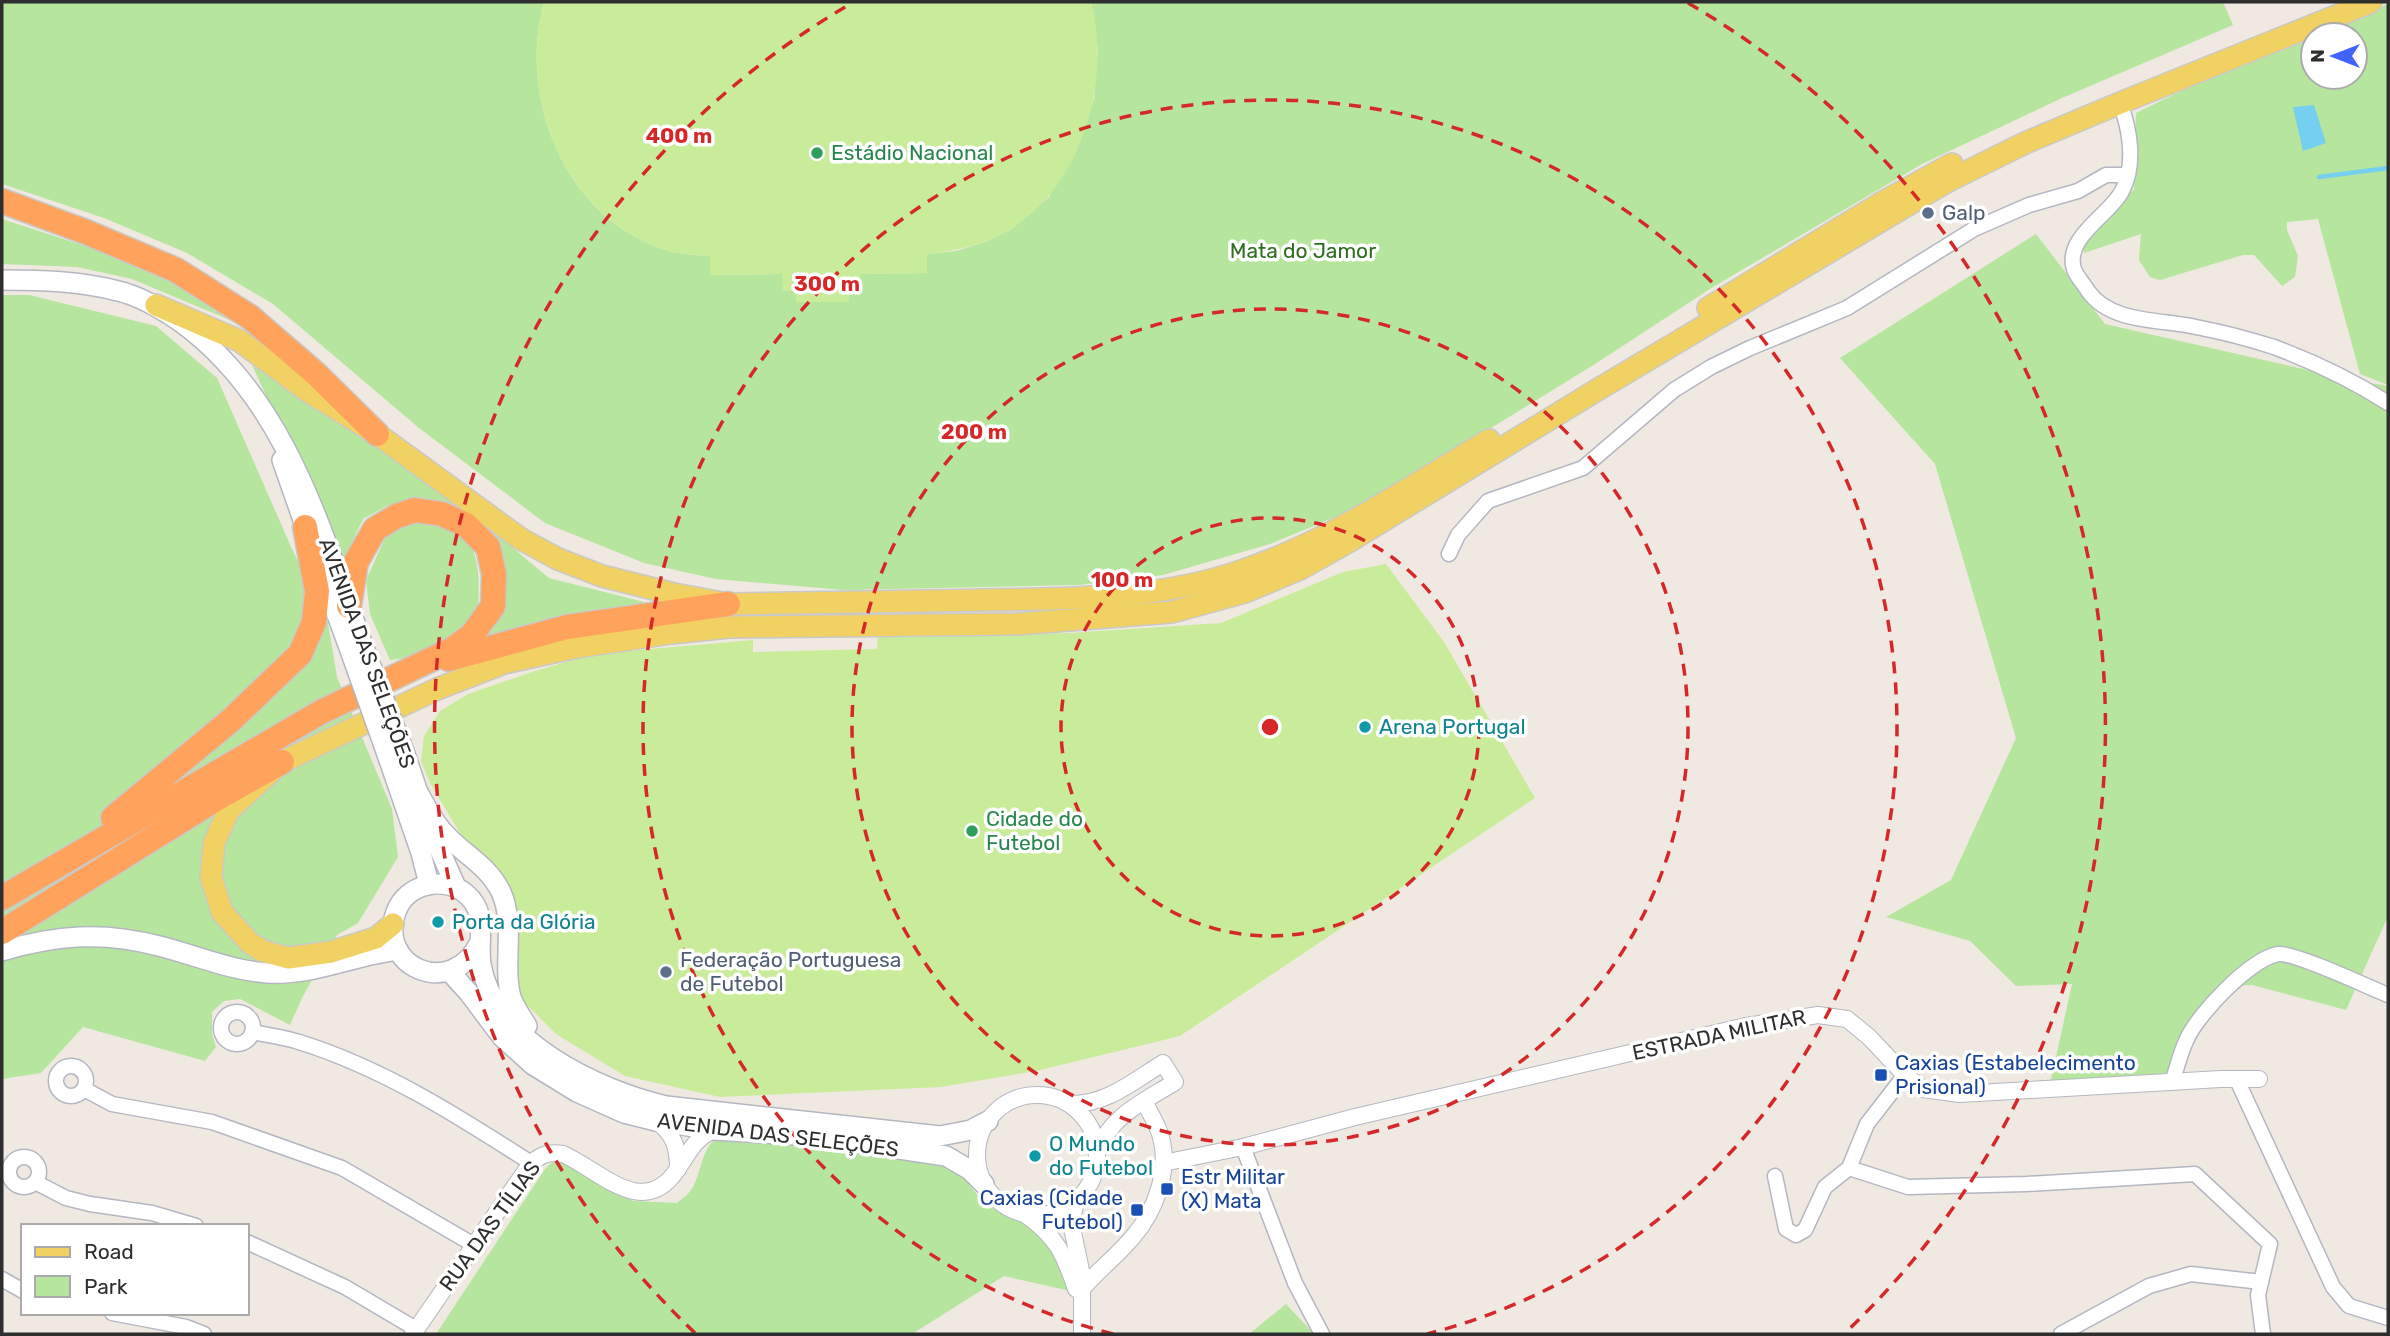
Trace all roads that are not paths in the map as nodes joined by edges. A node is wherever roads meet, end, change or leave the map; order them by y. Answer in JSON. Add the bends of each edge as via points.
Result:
{"nodes":[{"id":1,"x":2334,"y":2,"type":"edge"},
{"id":2,"x":2371,"y":2,"type":"edge"},
{"id":3,"x":2120,"y":103,"type":"junction"},
{"id":4,"x":2126,"y":175,"type":"junction"},
{"id":5,"x":2,"y":201,"type":"edge"},
{"id":6,"x":2,"y":279,"type":"edge"},
{"id":7,"x":156,"y":305,"type":"junction"},
{"id":8,"x":2388,"y":403,"type":"edge"},
{"id":9,"x":270,"y":422,"type":"junction"},
{"id":10,"x":377,"y":434,"type":"junction"},
{"id":11,"x":305,"y":527,"type":"junction"},
{"id":12,"x":1449,"y":554,"type":"dead end"},
{"id":13,"x":729,"y":604,"type":"junction"},
{"id":14,"x":349,"y":606,"type":"junction"},
{"id":15,"x":357,"y":651,"type":"junction"},
{"id":16,"x":418,"y":667,"type":"junction"},
{"id":17,"x":397,"y":757,"type":"junction"},
{"id":18,"x":282,"y":762,"type":"junction"},
{"id":19,"x":419,"y":794,"type":"junction"},
{"id":20,"x":53,"y":866,"type":"junction"},
{"id":21,"x":429,"y":884,"type":"junction"},
{"id":22,"x":456,"y":887,"type":"junction"},
{"id":23,"x":2,"y":898,"type":"edge"},
{"id":24,"x":393,"y":924,"type":"junction"},
{"id":25,"x":2,"y":932,"type":"edge"},
{"id":26,"x":480,"y":942,"type":"junction"},
{"id":27,"x":398,"y":950,"type":"junction"},
{"id":28,"x":2,"y":951,"type":"edge"},
{"id":29,"x":450,"y":972,"type":"junction"},
{"id":30,"x":2388,"y":995,"type":"edge"},
{"id":31,"x":252,"y":1032,"type":"dead end"},
{"id":32,"x":539,"y":1048,"type":"junction"},
{"id":33,"x":1905,"y":1075,"type":"junction"},
{"id":34,"x":2259,"y":1079,"type":"dead end"},
{"id":35,"x":2237,"y":1080,"type":"junction"},
{"id":36,"x":2172,"y":1082,"type":"junction"},
{"id":37,"x":84,"y":1089,"type":"dead end"},
{"id":38,"x":1144,"y":1101,"type":"junction"},
{"id":39,"x":1069,"y":1104,"type":"junction"},
{"id":40,"x":656,"y":1121,"type":"junction"},
{"id":41,"x":988,"y":1121,"type":"junction"},
{"id":42,"x":713,"y":1130,"type":"junction"},
{"id":43,"x":1243,"y":1147,"type":"junction"},
{"id":44,"x":1097,"y":1152,"type":"junction"},
{"id":45,"x":531,"y":1163,"type":"junction"},
{"id":46,"x":1163,"y":1163,"type":"junction"},
{"id":47,"x":1849,"y":1168,"type":"junction"},
{"id":48,"x":678,"y":1169,"type":"junction"},
{"id":49,"x":1775,"y":1177,"type":"dead end"},
{"id":50,"x":35,"y":1182,"type":"dead end"},
{"id":51,"x":984,"y":1184,"type":"junction"},
{"id":52,"x":1076,"y":1201,"type":"junction"},
{"id":53,"x":1026,"y":1215,"type":"junction"},
{"id":54,"x":190,"y":1224,"type":"edge"},
{"id":55,"x":248,"y":1242,"type":"edge"},
{"id":56,"x":474,"y":1245,"type":"junction"},
{"id":57,"x":1076,"y":1248,"type":"junction"},
{"id":58,"x":1115,"y":1255,"type":"junction"},
{"id":59,"x":2,"y":1279,"type":"edge"},
{"id":60,"x":2261,"y":1282,"type":"junction"},
{"id":61,"x":1082,"y":1289,"type":"junction"},
{"id":62,"x":21,"y":1290,"type":"edge"},
{"id":63,"x":1082,"y":1306,"type":"junction"},
{"id":64,"x":123,"y":1315,"type":"edge"},
{"id":65,"x":2388,"y":1318,"type":"edge"},
{"id":66,"x":415,"y":1332,"type":"edge"},
{"id":67,"x":204,"y":1334,"type":"edge"},
{"id":68,"x":1082,"y":1334,"type":"edge"},
{"id":69,"x":1322,"y":1334,"type":"edge"},
{"id":70,"x":2061,"y":1334,"type":"edge"},
{"id":71,"x":2263,"y":1334,"type":"edge"}],
"edges":[{"from":1,"to":13,"type":"main road","via":[[2040,122],[1939,170],[1344,527],[1239,572],[1167,589],[1099,598]]},
{"from":2,"to":3,"type":"main road"},
{"from":3,"to":4,"type":"street","via":[[2129,126]]},
{"from":3,"to":18,"type":"main road","via":[[1948,181],[1353,539],[1300,569],[1245,592],[1172,612],[1043,622],[730,627],[577,647],[504,663],[437,689]]},
{"from":4,"to":8,"type":"street","via":[[2117,200],[2091,224],[2072,254],[2074,270],[2103,306],[2273,347],[2352,380]]},
{"from":4,"to":12,"type":"street","via":[[2106,176],[1974,229],[1847,308],[1711,367],[1674,390],[1583,468],[1488,501],[1458,535]]},
{"from":5,"to":10,"type":"highway","via":[[176,270],[250,317]]},
{"from":6,"to":7,"type":"main road","name":"AVENIDA DAS SELEÇÕES","via":[[75,283],[120,291]]},
{"from":7,"to":9,"type":"main road","name":"AVENIDA DAS SELEÇÕES","via":[[197,334],[237,372]]},
{"from":7,"to":10,"type":"main road","via":[[240,341]]},
{"from":9,"to":11,"type":"main road","name":"AVENIDA DAS SELEÇÕES"},
{"from":9,"to":14,"type":"main road","name":"AVENIDA DAS SELEÇÕES","via":[[302,480]]},
{"from":10,"to":13,"type":"main road","via":[[451,491],[558,559],[602,576]]},
{"from":11,"to":15,"type":"main road","name":"AVENIDA DAS SELEÇÕES"},
{"from":11,"to":20,"type":"highway","via":[[317,591],[314,622],[300,654],[230,721]]},
{"from":13,"to":16,"type":"highway","via":[[567,627]]},
{"from":14,"to":15,"type":"main road","name":"AVENIDA DAS SELEÇÕES"},
{"from":14,"to":16,"type":"highway","via":[[356,562],[375,529],[415,510],[442,514],[466,525],[488,547],[495,574],[493,606],[472,635]]},
{"from":15,"to":17,"type":"main road","name":"AVENIDA DAS SELEÇÕES","bridge":true},
{"from":16,"to":20,"type":"highway","via":[[321,712]]},
{"from":17,"to":19,"type":"main road","name":"AVENIDA DAS SELEÇÕES"},
{"from":17,"to":21,"type":"main road","name":"AVENIDA DAS SELEÇÕES"},
{"from":18,"to":24,"type":"main road","via":[[229,810],[214,843],[211,877],[222,912],[250,943],[288,958],[331,952],[376,938]]},
{"from":18,"to":25,"type":"highway"},
{"from":19,"to":22,"type":"main road","name":"AVENIDA DAS SELEÇÕES"},
{"from":19,"to":32,"type":"main road","via":[[432,819],[488,872],[500,891],[508,910],[512,1000]]},
{"from":20,"to":23,"type":"highway"},
{"from":21,"to":22,"type":"main road"},
{"from":21,"to":24,"type":"main road","via":[[404,898]]},
{"from":22,"to":26,"type":"main road","name":"AVENIDA DAS SELEÇÕES","via":[[475,904],[482,929]]},
{"from":24,"to":27,"type":"main road"},
{"from":26,"to":29,"type":"main road","via":[[474,955]]},
{"from":26,"to":32,"type":"main road","name":"AVENIDA DAS SELEÇÕES","via":[[481,963],[491,992]]},
{"from":27,"to":28,"type":"main road","via":[[303,972],[268,973],[222,965],[158,945],[77,935]]},
{"from":27,"to":29,"type":"main road","via":[[420,970]]},
{"from":29,"to":40,"type":"main road","name":"AVENIDA DAS SELEÇÕES","via":[[502,1037],[552,1079],[624,1113]]},
{"from":30,"to":36,"type":"street","via":[[2278,954],[2227,986],[2186,1039]]},
{"from":31,"to":45,"type":"street","via":[[299,1042],[386,1077]]},
{"from":32,"to":41,"type":"main road","name":"AVENIDA DAS SELEÇÕES","via":[[587,1079],[666,1106],[940,1136],[971,1130]]},
{"from":33,"to":36,"type":"street","name":"ESTRADA MILITAR","via":[[1923,1089],[1960,1094]]},
{"from":33,"to":43,"type":"street","name":"ESTRADA MILITAR","via":[[1847,1019],[1818,1015],[1746,1026]]},
{"from":33,"to":47,"type":"street","via":[[1867,1124]]},
{"from":34,"to":35,"type":"street","name":"ESTRADA MILITAR"},
{"from":35,"to":36,"type":"street","name":"ESTRADA MILITAR"},
{"from":35,"to":65,"type":"street","via":[[2333,1287],[2349,1306]]},
{"from":37,"to":56,"type":"street","via":[[112,1104],[212,1122],[342,1168]]},
{"from":38,"to":39,"type":"street","via":[[1175,1082],[1163,1063],[1107,1098]]},
{"from":38,"to":44,"type":"street","via":[[1111,1125]]},
{"from":38,"to":46,"type":"street","via":[[1160,1132]]},
{"from":39,"to":41,"type":"street","via":[[1047,1096],[1025,1096],[1003,1105]]},
{"from":39,"to":44,"type":"street","via":[[1086,1120]]},
{"from":40,"to":42,"type":"main road","name":"AVENIDA DAS SELEÇÕES"},
{"from":40,"to":48,"type":"street","via":[[675,1140]]},
{"from":41,"to":51,"type":"street","via":[[977,1152]]},
{"from":42,"to":48,"type":"street","name":"RUA DAS TÍLIAS","via":[[695,1142]]},
{"from":42,"to":51,"type":"main road","name":"AVENIDA DAS SELEÇÕES","via":[[812,1136],[946,1156]]},
{"from":43,"to":46,"type":"street","name":"ESTRADA MILITAR"},
{"from":43,"to":69,"type":"street","via":[[1295,1283]]},
{"from":44,"to":52,"type":"street","via":[[1094,1175]]},
{"from":45,"to":48,"type":"street","name":"RUA DAS TÍLIAS","via":[[545,1153],[564,1154],[623,1188],[646,1193],[657,1190]]},
{"from":45,"to":56,"type":"street","name":"RUA DAS TÍLIAS"},
{"from":46,"to":58,"type":"street","via":[[1150,1214]]},
{"from":47,"to":49,"type":"street","via":[[1825,1187],[1805,1230],[1796,1235],[1786,1229]]},
{"from":47,"to":60,"type":"street","via":[[1908,1187],[2195,1174],[2270,1244]]},
{"from":50,"to":54,"type":"street","via":[[66,1198]]},
{"from":51,"to":53,"type":"street","via":[[1006,1208]]},
{"from":52,"to":53,"type":"street","via":[[1058,1212]]},
{"from":52,"to":57,"type":"street","via":[[1071,1223]]},
{"from":53,"to":63,"type":"street","via":[[1049,1232],[1060,1248]]},
{"from":55,"to":66,"type":"street","via":[[345,1287]]},
{"from":56,"to":66,"type":"street","name":"RUA DAS TÍLIAS"},
{"from":57,"to":58,"type":"street","via":[[1093,1260]]},
{"from":57,"to":61,"type":"street"},
{"from":58,"to":61,"type":"street"},
{"from":59,"to":62,"type":"street"},
{"from":60,"to":70,"type":"street","via":[[2191,1274],[2150,1286]]},
{"from":60,"to":71,"type":"street","via":[[2258,1296]]},
{"from":61,"to":63,"type":"street"},
{"from":63,"to":68,"type":"street"},
{"from":64,"to":67,"type":"street"}]}
